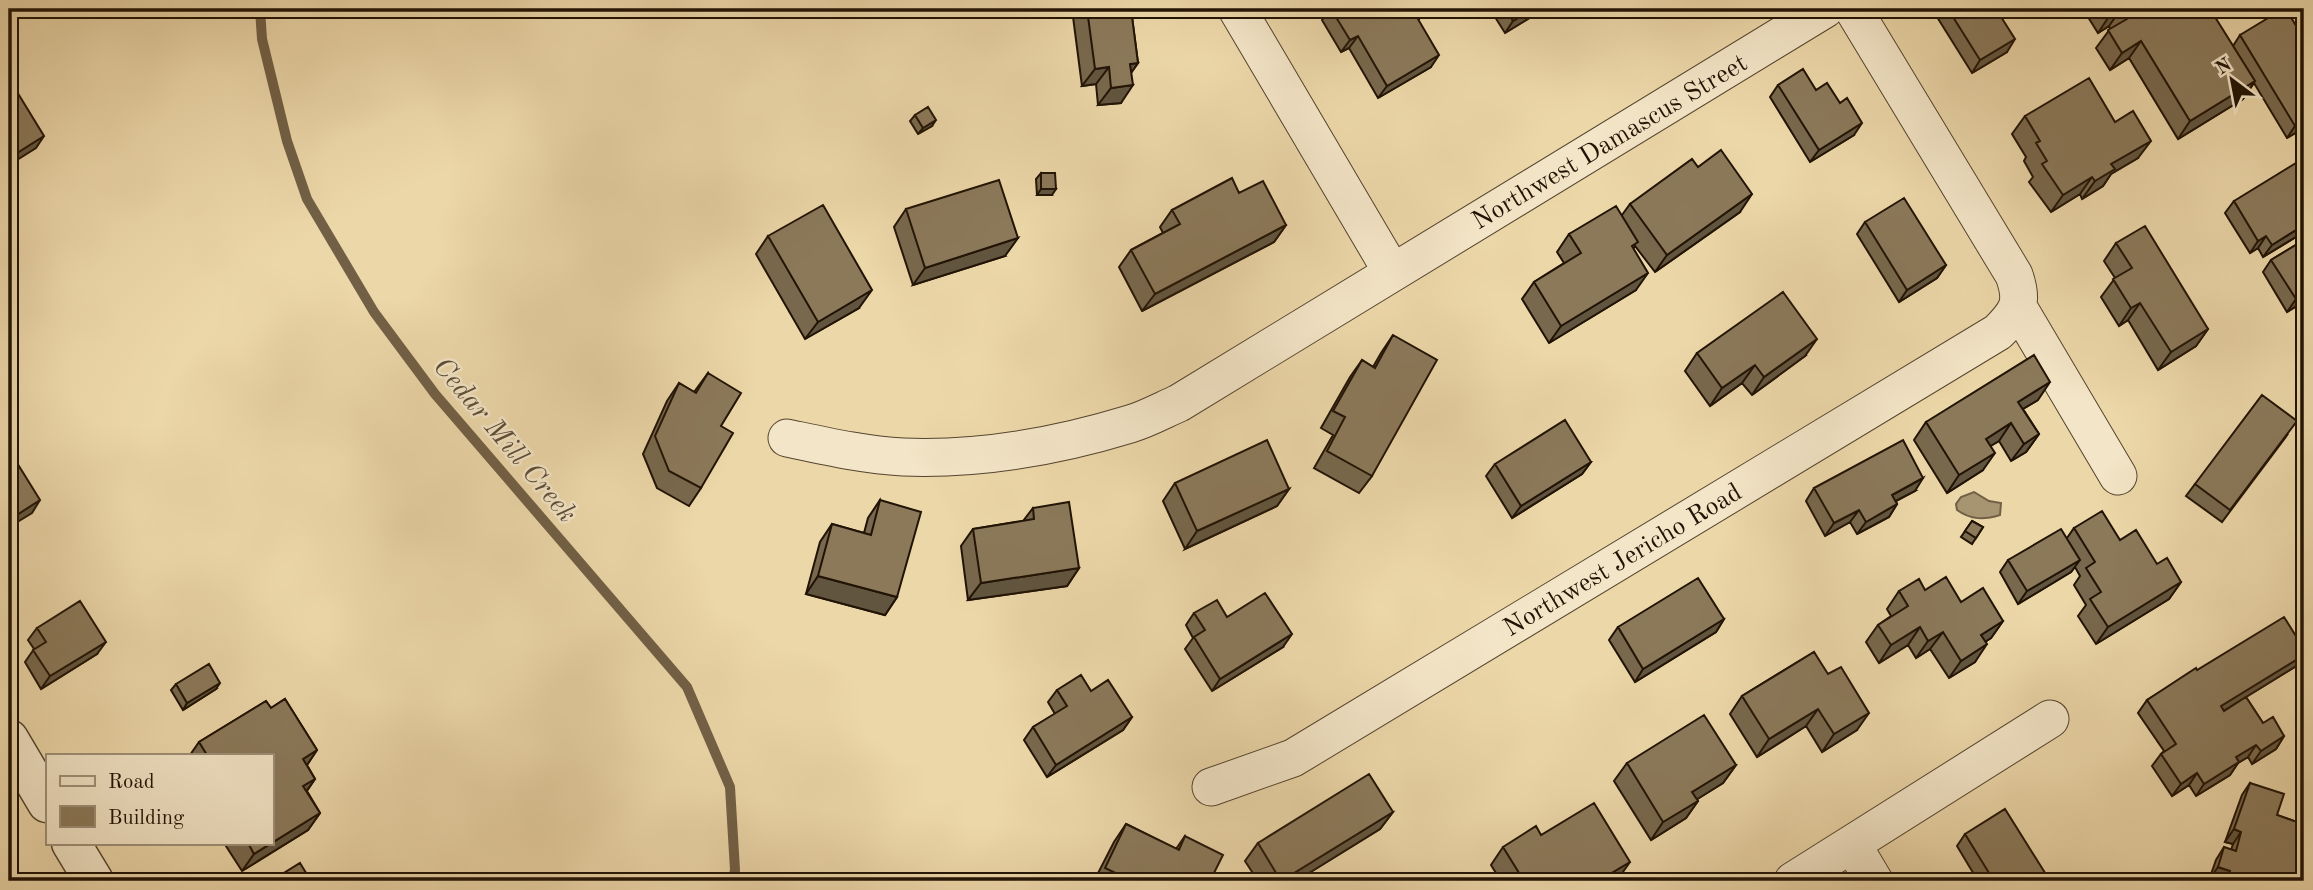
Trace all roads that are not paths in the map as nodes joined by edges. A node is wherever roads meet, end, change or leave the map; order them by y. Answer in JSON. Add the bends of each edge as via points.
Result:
{"nodes":[{"id":1,"x":1237,"y":9,"type":"edge"},
{"id":2,"x":1825,"y":9,"type":"edge"},
{"id":3,"x":1853,"y":9,"type":"edge"},
{"id":4,"x":1392,"y":272,"type":"junction"},
{"id":5,"x":2018,"y":307,"type":"junction"},
{"id":6,"x":787,"y":438,"type":"dead end"},
{"id":7,"x":2118,"y":476,"type":"dead end"},
{"id":8,"x":2050,"y":719,"type":"dead end"},
{"id":9,"x":9,"y":738,"type":"edge"},
{"id":10,"x":1212,"y":787,"type":"dead end"},
{"id":11,"x":46,"y":801,"type":"edge"},
{"id":12,"x":72,"y":844,"type":"edge"},
{"id":13,"x":1852,"y":844,"type":"junction"},
{"id":14,"x":94,"y":881,"type":"edge"},
{"id":15,"x":1793,"y":881,"type":"edge"},
{"id":16,"x":1874,"y":881,"type":"edge"}],
"edges":[{"from":1,"to":4,"type":"street"},
{"from":2,"to":4,"type":"street","name":"Northwest Damascus Street"},
{"from":3,"to":5,"type":"street","via":[[2014,275],[2020,291]]},
{"from":4,"to":6,"type":"street","name":"Northwest Damascus Street","via":[[1179,403],[1132,423],[1016,449],[948,457],[888,455]]},
{"from":5,"to":7,"type":"street"},
{"from":5,"to":10,"type":"street","name":"Northwest Jericho Road","via":[[1998,332],[1293,758]]},
{"from":8,"to":13,"type":"street"},
{"from":9,"to":11,"type":"street"},
{"from":12,"to":14,"type":"street"},
{"from":13,"to":15,"type":"street"},
{"from":13,"to":16,"type":"street"}]}
